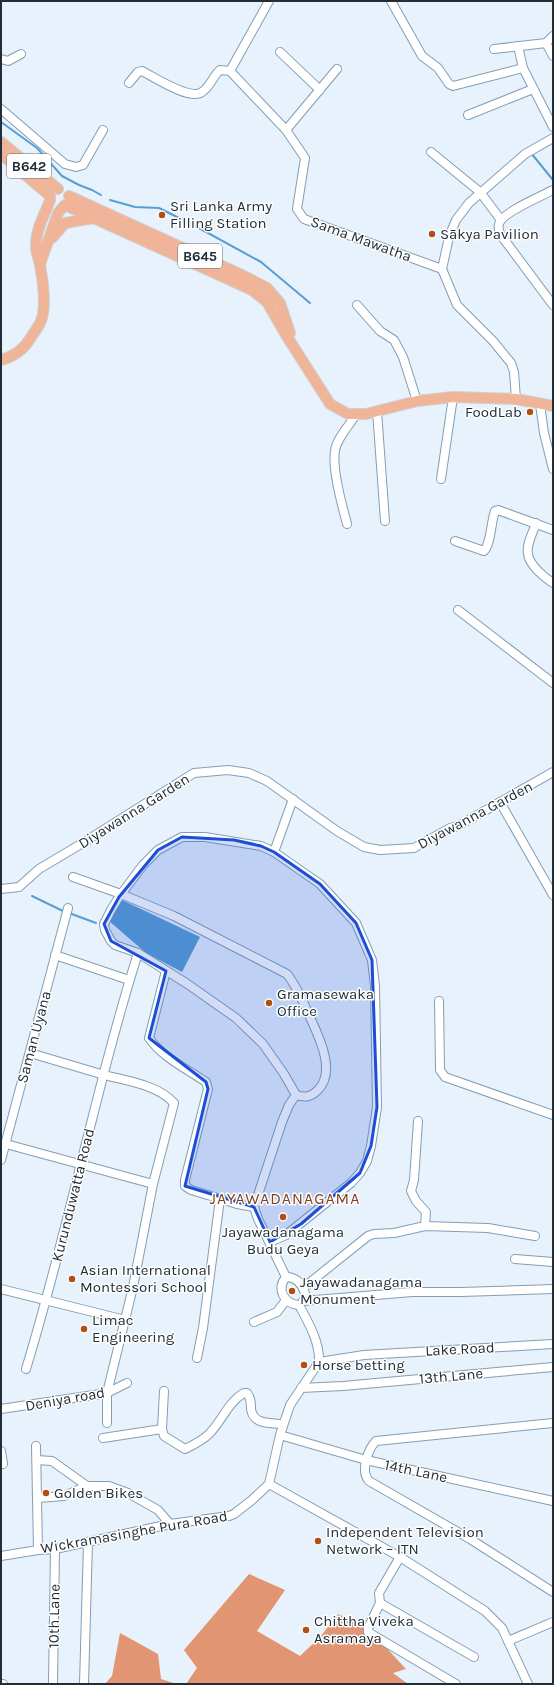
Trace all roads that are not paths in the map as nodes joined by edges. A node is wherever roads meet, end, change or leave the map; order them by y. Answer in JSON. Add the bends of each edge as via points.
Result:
{"nodes":[{"id":1,"x":269,"y":1,"type":"edge"},
{"id":2,"x":391,"y":1,"type":"edge"},
{"id":3,"x":553,"y":36,"type":"edge"},
{"id":4,"x":546,"y":43,"type":"junction"},
{"id":5,"x":518,"y":46,"type":"junction"},
{"id":6,"x":494,"y":49,"type":"dead end"},
{"id":7,"x":280,"y":52,"type":"dead end"},
{"id":8,"x":21,"y":54,"type":"dead end"},
{"id":9,"x":553,"y":56,"type":"edge"},
{"id":10,"x":1,"y":59,"type":"edge"},
{"id":11,"x":523,"y":68,"type":"junction"},
{"id":12,"x":337,"y":69,"type":"dead end"},
{"id":13,"x":230,"y":71,"type":"junction"},
{"id":14,"x":129,"y":83,"type":"dead end"},
{"id":15,"x":533,"y":89,"type":"junction"},
{"id":16,"x":320,"y":90,"type":"junction"},
{"id":17,"x":1,"y":109,"type":"edge"},
{"id":18,"x":468,"y":114,"type":"dead end"},
{"id":19,"x":553,"y":127,"type":"edge"},
{"id":20,"x":103,"y":130,"type":"dead end"},
{"id":21,"x":286,"y":130,"type":"junction"},
{"id":22,"x":553,"y":138,"type":"edge"},
{"id":23,"x":1,"y":142,"type":"edge"},
{"id":24,"x":431,"y":152,"type":"dead end"},
{"id":25,"x":1,"y":154,"type":"edge"},
{"id":26,"x":58,"y":188,"type":"junction"},
{"id":27,"x":553,"y":190,"type":"edge"},
{"id":28,"x":480,"y":192,"type":"junction"},
{"id":29,"x":50,"y":198,"type":"junction"},
{"id":30,"x":66,"y":203,"type":"junction"},
{"id":31,"x":94,"y":218,"type":"junction"},
{"id":32,"x":501,"y":220,"type":"junction"},
{"id":33,"x":49,"y":241,"type":"junction"},
{"id":34,"x":40,"y":264,"type":"junction"},
{"id":35,"x":442,"y":269,"type":"junction"},
{"id":36,"x":357,"y":304,"type":"dead end"},
{"id":37,"x":553,"y":305,"type":"edge"},
{"id":38,"x":296,"y":350,"type":"junction"},
{"id":39,"x":1,"y":360,"type":"edge"},
{"id":40,"x":453,"y":397,"type":"junction"},
{"id":41,"x":516,"y":399,"type":"junction"},
{"id":42,"x":417,"y":401,"type":"junction"},
{"id":43,"x":540,"y":404,"type":"junction"},
{"id":44,"x":553,"y":406,"type":"edge"},
{"id":45,"x":377,"y":411,"type":"junction"},
{"id":46,"x":356,"y":414,"type":"junction"},
{"id":47,"x":553,"y":469,"type":"edge"},
{"id":48,"x":442,"y":479,"type":"dead end"},
{"id":49,"x":385,"y":521,"type":"dead end"},
{"id":50,"x":536,"y":523,"type":"junction"},
{"id":51,"x":347,"y":524,"type":"dead end"},
{"id":52,"x":553,"y":530,"type":"edge"},
{"id":53,"x":455,"y":541,"type":"dead end"},
{"id":54,"x":553,"y":584,"type":"edge"},
{"id":55,"x":458,"y":610,"type":"dead end"},
{"id":56,"x":553,"y":683,"type":"edge"},
{"id":57,"x":551,"y":774,"type":"edge"},
{"id":58,"x":293,"y":799,"type":"junction"},
{"id":59,"x":500,"y":802,"type":"junction"},
{"id":60,"x":274,"y":852,"type":"junction"},
{"id":61,"x":73,"y":877,"type":"dead end"},
{"id":62,"x":1,"y":889,"type":"edge"},
{"id":63,"x":121,"y":894,"type":"junction"},
{"id":64,"x":553,"y":895,"type":"edge"},
{"id":65,"x":67,"y":911,"type":"dead end"},
{"id":66,"x":138,"y":953,"type":"junction"},
{"id":67,"x":55,"y":955,"type":"junction"},
{"id":68,"x":166,"y":971,"type":"junction"},
{"id":69,"x":130,"y":980,"type":"junction"},
{"id":70,"x":439,"y":1001,"type":"dead end"},
{"id":71,"x":30,"y":1052,"type":"junction"},
{"id":72,"x":103,"y":1074,"type":"junction"},
{"id":73,"x":296,"y":1095,"type":"junction"},
{"id":74,"x":553,"y":1116,"type":"edge"},
{"id":75,"x":418,"y":1121,"type":"dead end"},
{"id":76,"x":6,"y":1144,"type":"junction"},
{"id":77,"x":1,"y":1160,"type":"edge"},
{"id":78,"x":80,"y":1164,"type":"junction"},
{"id":79,"x":153,"y":1184,"type":"junction"},
{"id":80,"x":220,"y":1199,"type":"junction"},
{"id":81,"x":254,"y":1207,"type":"junction"},
{"id":82,"x":425,"y":1226,"type":"junction"},
{"id":83,"x":535,"y":1236,"type":"dead end"},
{"id":84,"x":270,"y":1242,"type":"junction"},
{"id":85,"x":515,"y":1259,"type":"dead end"},
{"id":86,"x":553,"y":1262,"type":"edge"},
{"id":87,"x":286,"y":1277,"type":"junction"},
{"id":88,"x":304,"y":1288,"type":"junction"},
{"id":89,"x":1,"y":1289,"type":"edge"},
{"id":90,"x":553,"y":1289,"type":"edge"},
{"id":91,"x":47,"y":1300,"type":"junction"},
{"id":92,"x":286,"y":1300,"type":"junction"},
{"id":93,"x":301,"y":1303,"type":"junction"},
{"id":94,"x":125,"y":1320,"type":"junction"},
{"id":95,"x":254,"y":1322,"type":"dead end"},
{"id":96,"x":553,"y":1344,"type":"edge"},
{"id":97,"x":196,"y":1358,"type":"dead end"},
{"id":98,"x":319,"y":1362,"type":"junction"},
{"id":99,"x":553,"y":1367,"type":"edge"},
{"id":100,"x":26,"y":1369,"type":"dead end"},
{"id":101,"x":127,"y":1383,"type":"dead end"},
{"id":102,"x":301,"y":1388,"type":"junction"},
{"id":103,"x":164,"y":1391,"type":"dead end"},
{"id":104,"x":107,"y":1393,"type":"junction"},
{"id":105,"x":1,"y":1409,"type":"edge"},
{"id":106,"x":107,"y":1423,"type":"dead end"},
{"id":107,"x":553,"y":1423,"type":"edge"},
{"id":108,"x":283,"y":1424,"type":"junction"},
{"id":109,"x":162,"y":1429,"type":"junction"},
{"id":110,"x":280,"y":1435,"type":"junction"},
{"id":111,"x":103,"y":1438,"type":"dead end"},
{"id":112,"x":36,"y":1446,"type":"dead end"},
{"id":113,"x":1,"y":1451,"type":"edge"},
{"id":114,"x":37,"y":1460,"type":"junction"},
{"id":115,"x":366,"y":1460,"type":"junction"},
{"id":116,"x":2,"y":1464,"type":"edge"},
{"id":117,"x":269,"y":1484,"type":"junction"},
{"id":118,"x":87,"y":1486,"type":"junction"},
{"id":119,"x":38,"y":1498,"type":"junction"},
{"id":120,"x":553,"y":1501,"type":"edge"},
{"id":121,"x":170,"y":1524,"type":"junction"},
{"id":122,"x":88,"y":1542,"type":"junction"},
{"id":123,"x":55,"y":1549,"type":"junction"},
{"id":124,"x":38,"y":1550,"type":"junction"},
{"id":125,"x":1,"y":1556,"type":"edge"},
{"id":126,"x":400,"y":1557,"type":"junction"},
{"id":127,"x":553,"y":1592,"type":"edge"},
{"id":128,"x":380,"y":1603,"type":"junction"},
{"id":129,"x":553,"y":1622,"type":"edge"},
{"id":130,"x":508,"y":1641,"type":"junction"},
{"id":131,"x":474,"y":1656,"type":"dead end"},
{"id":132,"x":53,"y":1684,"type":"edge"},
{"id":133,"x":84,"y":1684,"type":"edge"},
{"id":134,"x":456,"y":1684,"type":"edge"},
{"id":135,"x":528,"y":1684,"type":"edge"}],
"edges":[{"from":1,"to":13,"type":"street"},
{"from":2,"to":11,"type":"street","via":[[422,56],[438,68],[449,84],[453,86]]},
{"from":3,"to":4,"type":"street"},
{"from":4,"to":5,"type":"street"},
{"from":4,"to":9,"type":"street"},
{"from":5,"to":6,"type":"street"},
{"from":5,"to":11,"type":"street"},
{"from":7,"to":16,"type":"street"},
{"from":8,"to":10,"type":"street","via":[[8,61]]},
{"from":11,"to":15,"type":"street"},
{"from":12,"to":16,"type":"street"},
{"from":13,"to":14,"type":"street","via":[[220,70],[205,90],[197,94],[180,90],[142,71]]},
{"from":13,"to":21,"type":"street","name":"Sama Mawatha"},
{"from":15,"to":18,"type":"street"},
{"from":15,"to":19,"type":"street"},
{"from":16,"to":21,"type":"street"},
{"from":17,"to":20,"type":"street","via":[[65,164],[76,167],[83,165]]},
{"from":21,"to":35,"type":"street","name":"Sama Mawatha","via":[[305,158],[297,209],[304,219]]},
{"from":22,"to":28,"type":"street","via":[[525,154]]},
{"from":23,"to":26,"type":"main road","number":"B642"},
{"from":24,"to":28,"type":"street"},
{"from":25,"to":29,"type":"main road","number":"B642"},
{"from":26,"to":29,"type":"main road","via":[[52,191]]},
{"from":26,"to":30,"type":"main road","via":[[66,191]]},
{"from":27,"to":32,"type":"street"},
{"from":28,"to":32,"type":"street"},
{"from":28,"to":35,"type":"street","via":[[456,220],[449,237]]},
{"from":29,"to":30,"type":"main road","via":[[54,206]]},
{"from":29,"to":34,"type":"main road","via":[[35,245]]},
{"from":30,"to":31,"type":"main road","number":"B645"},
{"from":30,"to":33,"type":"main road","via":[[58,213]]},
{"from":30,"to":38,"type":"main road","number":"B645","via":[[244,276],[267,288],[280,303]]},
{"from":31,"to":33,"type":"main road","via":[[65,223]]},
{"from":31,"to":38,"type":"main road","number":"B645","via":[[252,290],[267,302]]},
{"from":32,"to":37,"type":"street","via":[[498,225],[500,234]]},
{"from":33,"to":34,"type":"main road"},
{"from":34,"to":39,"type":"main road","via":[[44,300],[41,322],[26,344],[11,358]]},
{"from":35,"to":41,"type":"street","via":[[457,305],[511,363]]},
{"from":36,"to":42,"type":"street","via":[[380,331],[394,340],[403,357]]},
{"from":38,"to":46,"type":"main road","number":"B645","via":[[330,404],[348,414]]},
{"from":40,"to":41,"type":"main road","number":"B645"},
{"from":40,"to":42,"type":"main road","number":"B645"},
{"from":40,"to":48,"type":"street"},
{"from":41,"to":43,"type":"main road","number":"B645"},
{"from":42,"to":45,"type":"main road","number":"B645"},
{"from":43,"to":44,"type":"main road","number":"B645"},
{"from":43,"to":47,"type":"street"},
{"from":45,"to":46,"type":"main road","number":"B645"},
{"from":45,"to":49,"type":"street"},
{"from":46,"to":51,"type":"street","via":[[334,451],[337,481]]},
{"from":50,"to":52,"type":"street"},
{"from":50,"to":53,"type":"street","via":[[498,510],[493,516],[487,549]]},
{"from":50,"to":54,"type":"street","via":[[529,542],[528,555],[534,566]]},
{"from":55,"to":56,"type":"street"},
{"from":57,"to":59,"type":"street","name":"Diyawanna Garden"},
{"from":58,"to":59,"type":"street","name":"Diyawanna Garden","via":[[364,847],[380,850],[414,848]]},
{"from":58,"to":60,"type":"street"},
{"from":58,"to":62,"type":"street","name":"Diyawanna Garden","via":[[267,781],[249,773],[228,770],[194,773],[39,869],[19,887]]},
{"from":59,"to":64,"type":"street"},
{"from":60,"to":63,"type":"street","via":[[261,846],[234,840],[182,837],[158,850]]},
{"from":60,"to":84,"type":"street","via":[[320,884],[356,923],[372,960],[375,986],[377,1107],[371,1146],[360,1173],[301,1224]]},
{"from":61,"to":63,"type":"street"},
{"from":63,"to":66,"type":"street","via":[[104,924],[105,930],[115,945]]},
{"from":63,"to":73,"type":"street","via":[[174,916],[287,974],[295,984],[322,1043],[325,1060],[325,1073],[320,1088],[314,1095],[304,1098]]},
{"from":65,"to":67,"type":"street","name":"Saman Uyana"},
{"from":66,"to":68,"type":"street"},
{"from":66,"to":69,"type":"street","name":"Kurunduwatta Road"},
{"from":67,"to":69,"type":"street"},
{"from":67,"to":71,"type":"street","name":"Saman Uyana"},
{"from":68,"to":73,"type":"street","via":[[212,1000],[250,1030],[274,1058]]},
{"from":68,"to":80,"type":"street","via":[[149,1038],[165,1054],[206,1082],[208,1089],[185,1186]]},
{"from":69,"to":72,"type":"street","name":"Kurunduwatta Road"},
{"from":70,"to":74,"type":"street","via":[[440,1070],[445,1077]]},
{"from":71,"to":72,"type":"street"},
{"from":71,"to":76,"type":"street","name":"Saman Uyana"},
{"from":72,"to":78,"type":"street","name":"Kurunduwatta Road"},
{"from":72,"to":79,"type":"street","via":[[160,1092],[174,1103]]},
{"from":73,"to":81,"type":"street","via":[[282,1122]]},
{"from":75,"to":82,"type":"street","via":[[411,1191],[426,1212]]},
{"from":76,"to":77,"type":"street","name":"Saman Uyana"},
{"from":76,"to":78,"type":"street"},
{"from":78,"to":79,"type":"street"},
{"from":78,"to":91,"type":"street","name":"Kurunduwatta Road"},
{"from":79,"to":94,"type":"street"},
{"from":80,"to":81,"type":"street"},
{"from":80,"to":97,"type":"street"},
{"from":81,"to":84,"type":"street"},
{"from":82,"to":83,"type":"street","via":[[488,1228]]},
{"from":82,"to":88,"type":"street","via":[[368,1236]]},
{"from":84,"to":87,"type":"street"},
{"from":85,"to":86,"type":"street"},
{"from":87,"to":88,"type":"street","via":[[294,1278]]},
{"from":87,"to":92,"type":"street","via":[[282,1291]]},
{"from":88,"to":93,"type":"street","via":[[305,1296]]},
{"from":89,"to":91,"type":"street"},
{"from":90,"to":93,"type":"street","via":[[412,1292]]},
{"from":91,"to":94,"type":"street"},
{"from":91,"to":100,"type":"street","name":"Kurunduwatta Road"},
{"from":92,"to":93,"type":"street","via":[[293,1305]]},
{"from":92,"to":95,"type":"street","via":[[277,1312]]},
{"from":93,"to":98,"type":"street","via":[[316,1341]]},
{"from":94,"to":104,"type":"street"},
{"from":96,"to":98,"type":"street","name":"Lake Road","via":[[364,1355]]},
{"from":98,"to":102,"type":"street"},
{"from":99,"to":102,"type":"street","name":"13th Lane"},
{"from":101,"to":104,"type":"street","name":"Deniya road"},
{"from":102,"to":108,"type":"street","via":[[290,1405]]},
{"from":103,"to":109,"type":"street"},
{"from":104,"to":105,"type":"street","name":"Deniya road"},
{"from":104,"to":106,"type":"street"},
{"from":107,"to":115,"type":"street","via":[[376,1441]]},
{"from":108,"to":109,"type":"street","via":[[262,1422],[256,1418],[252,1412],[250,1397],[244,1393],[235,1398],[209,1434],[194,1445],[184,1449],[164,1436]]},
{"from":108,"to":110,"type":"street"},
{"from":109,"to":111,"type":"street"},
{"from":110,"to":115,"type":"street","name":"14th Lane"},
{"from":110,"to":117,"type":"street"},
{"from":112,"to":114,"type":"street"},
{"from":113,"to":116,"type":"street"},
{"from":114,"to":118,"type":"street","via":[[52,1461]]},
{"from":114,"to":119,"type":"street"},
{"from":115,"to":120,"type":"street","name":"14th Lane"},
{"from":115,"to":127,"type":"street","via":[[366,1478],[369,1481],[470,1539]]},
{"from":117,"to":121,"type":"street","name":"Wickramasinghe Pura Road","via":[[234,1514]]},
{"from":117,"to":126,"type":"street"},
{"from":118,"to":119,"type":"street","via":[[64,1496]]},
{"from":118,"to":121,"type":"street","via":[[109,1486],[128,1493],[158,1510]]},
{"from":119,"to":124,"type":"street"},
{"from":121,"to":122,"type":"street","name":"Wickramasinghe Pura Road"},
{"from":122,"to":123,"type":"street","name":"Wickramasinghe Pura Road"},
{"from":122,"to":133,"type":"street"},
{"from":123,"to":124,"type":"street","name":"Wickramasinghe Pura Road"},
{"from":123,"to":132,"type":"street","name":"10th Lane"},
{"from":124,"to":125,"type":"street","name":"Wickramasinghe Pura Road"},
{"from":126,"to":128,"type":"street","via":[[379,1593]]},
{"from":126,"to":130,"type":"street","via":[[485,1611],[502,1628]]},
{"from":128,"to":131,"type":"street"},
{"from":128,"to":134,"type":"street","via":[[368,1632]]},
{"from":129,"to":130,"type":"street"},
{"from":130,"to":135,"type":"street"}]}
